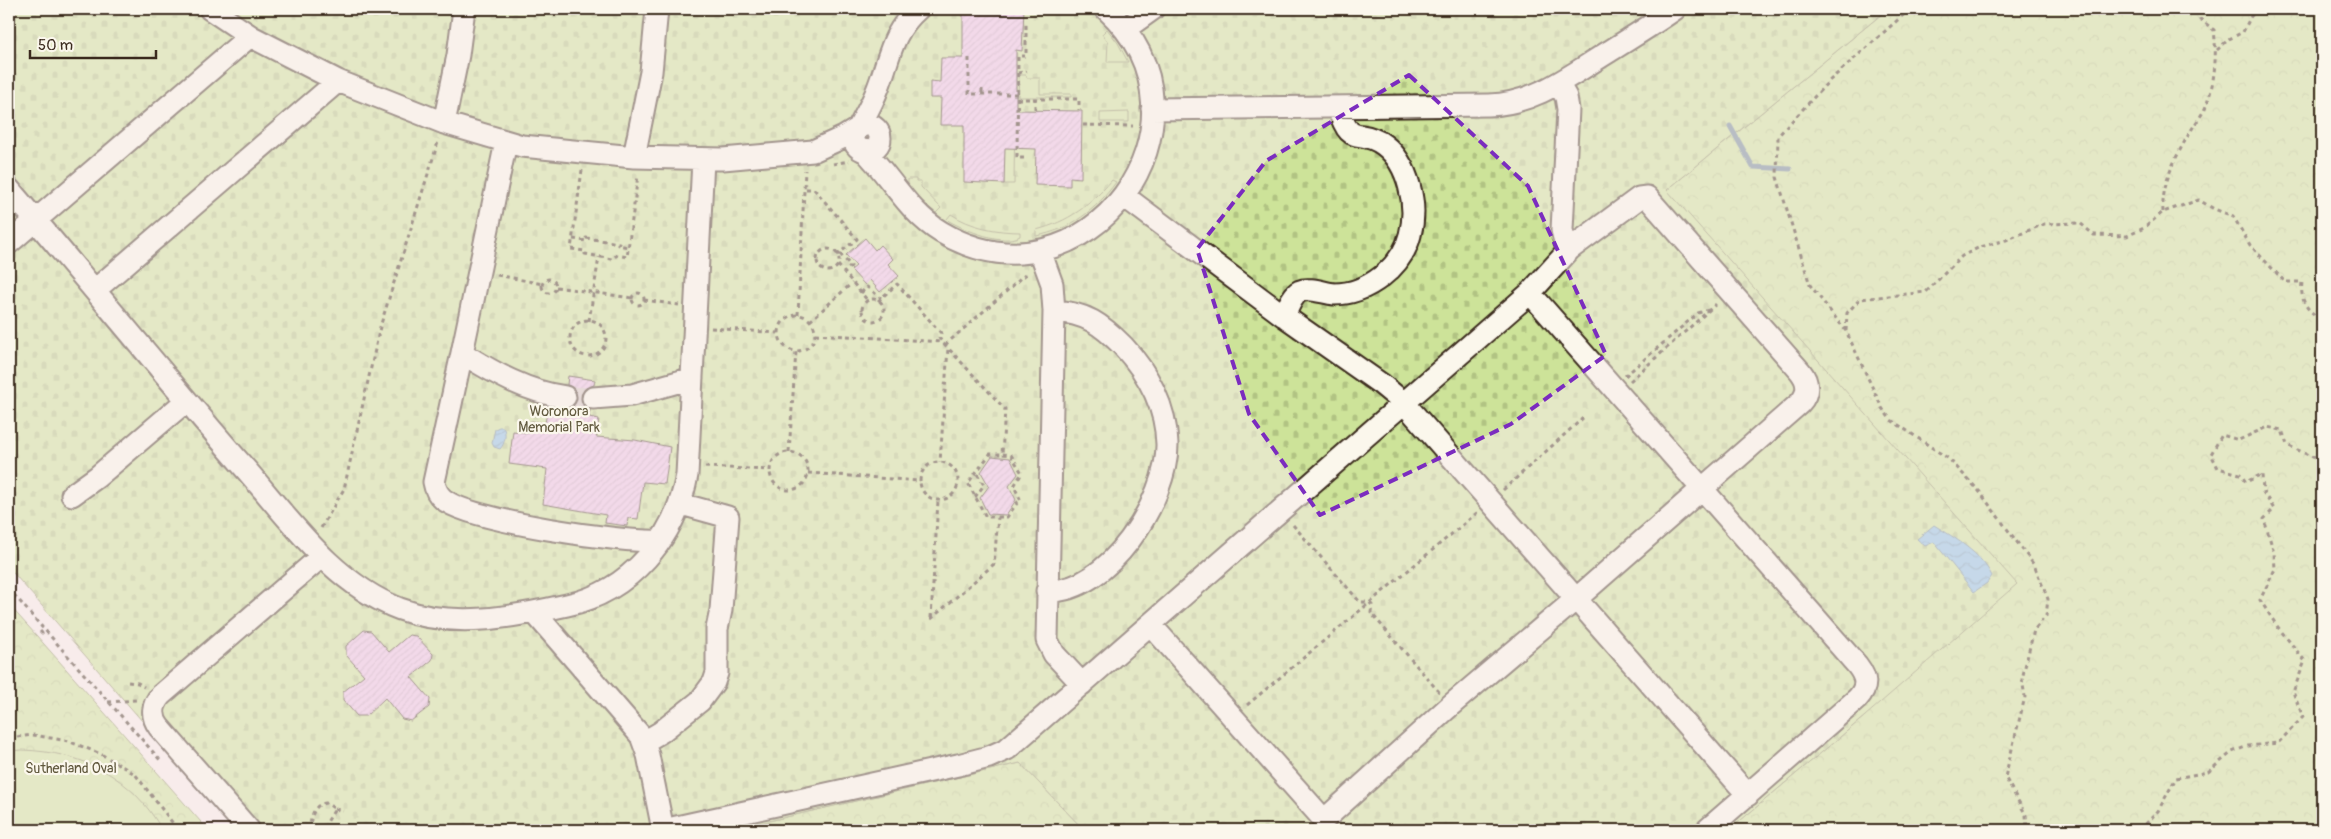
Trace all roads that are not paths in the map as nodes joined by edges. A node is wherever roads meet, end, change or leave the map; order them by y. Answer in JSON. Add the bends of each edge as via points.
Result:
{"nodes":[{"id":1,"x":210,"y":9,"type":"edge"},
{"id":2,"x":464,"y":9,"type":"edge"},
{"id":3,"x":657,"y":9,"type":"edge"},
{"id":4,"x":1106,"y":9,"type":"edge"},
{"id":5,"x":1154,"y":9,"type":"edge"},
{"id":6,"x":1675,"y":9,"type":"edge"},
{"id":7,"x":914,"y":10,"type":"edge"},
{"id":8,"x":1125,"y":29,"type":"junction"},
{"id":9,"x":250,"y":36,"type":"junction"},
{"id":10,"x":338,"y":81,"type":"junction"},
{"id":11,"x":1558,"y":83,"type":"junction"},
{"id":12,"x":880,"y":84,"type":"junction"},
{"id":13,"x":1338,"y":107,"type":"junction"},
{"id":14,"x":1151,"y":118,"type":"junction"},
{"id":15,"x":444,"y":123,"type":"junction"},
{"id":16,"x":858,"y":128,"type":"junction"},
{"id":17,"x":506,"y":142,"type":"junction"},
{"id":18,"x":871,"y":143,"type":"junction"},
{"id":19,"x":809,"y":159,"type":"junction"},
{"id":20,"x":703,"y":160,"type":"junction"},
{"id":21,"x":636,"y":164,"type":"junction"},
{"id":22,"x":9,"y":189,"type":"edge"},
{"id":23,"x":1124,"y":196,"type":"junction"},
{"id":24,"x":36,"y":220,"type":"junction"},
{"id":25,"x":9,"y":243,"type":"edge"},
{"id":26,"x":1570,"y":249,"type":"junction"},
{"id":27,"x":1043,"y":259,"type":"junction"},
{"id":28,"x":95,"y":290,"type":"junction"},
{"id":29,"x":1530,"y":293,"type":"junction"},
{"id":30,"x":1054,"y":311,"type":"junction"},
{"id":31,"x":1284,"y":316,"type":"junction"},
{"id":32,"x":462,"y":353,"type":"junction"},
{"id":33,"x":692,"y":378,"type":"junction"},
{"id":34,"x":565,"y":397,"type":"tunnel mouth"},
{"id":35,"x":593,"y":398,"type":"tunnel mouth"},
{"id":36,"x":186,"y":401,"type":"junction"},
{"id":37,"x":1404,"y":403,"type":"junction"},
{"id":38,"x":1702,"y":488,"type":"junction"},
{"id":39,"x":72,"y":495,"type":"dead end"},
{"id":40,"x":680,"y":504,"type":"junction"},
{"id":41,"x":660,"y":541,"type":"junction"},
{"id":42,"x":317,"y":550,"type":"junction"},
{"id":43,"x":1047,"y":590,"type":"junction"},
{"id":44,"x":1576,"y":599,"type":"junction"},
{"id":45,"x":534,"y":612,"type":"junction"},
{"id":46,"x":1150,"y":625,"type":"junction"},
{"id":47,"x":1082,"y":684,"type":"junction"},
{"id":48,"x":644,"y":742,"type":"junction"},
{"id":49,"x":1748,"y":795,"type":"junction"},
{"id":50,"x":1328,"y":825,"type":"edge"},
{"id":51,"x":249,"y":830,"type":"edge"},
{"id":52,"x":663,"y":830,"type":"edge"},
{"id":53,"x":1707,"y":830,"type":"edge"}],
"edges":[{"from":1,"to":9,"type":"lane"},
{"from":2,"to":15,"type":"lane"},
{"from":3,"to":21,"type":"lane","via":[[651,72]]},
{"from":4,"to":8,"type":"lane"},
{"from":5,"to":8,"type":"lane"},
{"from":6,"to":11,"type":"lane"},
{"from":7,"to":12,"type":"lane","via":[[892,43]]},
{"from":8,"to":14,"type":"lane","via":[[1146,71]]},
{"from":9,"to":10,"type":"lane"},
{"from":9,"to":24,"type":"lane"},
{"from":10,"to":15,"type":"lane"},
{"from":10,"to":28,"type":"lane"},
{"from":11,"to":13,"type":"lane","via":[[1529,98],[1497,105]]},
{"from":11,"to":26,"type":"lane","via":[[1568,105],[1562,230]]},
{"from":12,"to":16,"type":"lane"},
{"from":12,"to":18,"type":"lane"},
{"from":13,"to":14,"type":"lane"},
{"from":13,"to":31,"type":"lane","via":[[1348,131],[1383,144],[1399,164],[1413,200],[1410,234],[1396,262],[1374,282],[1340,293],[1300,291]]},
{"from":14,"to":23,"type":"lane","via":[[1144,158]]},
{"from":15,"to":17,"type":"lane"},
{"from":16,"to":18,"type":"lane","via":[[853,139],[855,144]]},
{"from":16,"to":19,"type":"lane"},
{"from":17,"to":21,"type":"lane"},
{"from":17,"to":32,"type":"lane"},
{"from":18,"to":19,"type":"lane"},
{"from":18,"to":27,"type":"lane","via":[[897,190],[924,220],[958,240],[1007,254]]},
{"from":19,"to":20,"type":"lane","via":[[766,156]]},
{"from":20,"to":21,"type":"lane"},
{"from":20,"to":33,"type":"lane"},
{"from":22,"to":24,"type":"lane"},
{"from":23,"to":27,"type":"lane","via":[[1104,218]]},
{"from":23,"to":31,"type":"lane"},
{"from":24,"to":25,"type":"lane"},
{"from":24,"to":28,"type":"lane"},
{"from":26,"to":29,"type":"lane"},
{"from":26,"to":38,"type":"lane","via":[[1644,196],[1650,199],[1803,375],[1807,390],[1800,403]]},
{"from":27,"to":30,"type":"lane","via":[[1052,284]]},
{"from":28,"to":36,"type":"lane"},
{"from":29,"to":37,"type":"lane"},
{"from":29,"to":38,"type":"lane"},
{"from":30,"to":43,"type":"lane"},
{"from":30,"to":43,"type":"lane","via":[[1077,314],[1094,321],[1135,360],[1160,406],[1167,451],[1155,498],[1131,539],[1111,561],[1086,580],[1067,589]]},
{"from":31,"to":37,"type":"lane"},
{"from":32,"to":34,"type":"lane","via":[[511,381]]},
{"from":32,"to":41,"type":"lane","via":[[434,482],[443,499],[515,523],[628,540]]},
{"from":33,"to":35,"type":"lane","via":[[632,396]]},
{"from":33,"to":40,"type":"lane","via":[[687,466]]},
{"from":36,"to":39,"type":"lane"},
{"from":36,"to":42,"type":"lane"},
{"from":37,"to":44,"type":"lane"},
{"from":37,"to":46,"type":"lane"},
{"from":38,"to":44,"type":"lane"},
{"from":38,"to":49,"type":"lane","via":[[1857,665],[1866,683],[1857,699]]},
{"from":40,"to":41,"type":"lane"},
{"from":40,"to":48,"type":"lane","via":[[728,516],[717,629],[717,672],[711,688],[700,701]]},
{"from":41,"to":45,"type":"lane","via":[[636,569],[610,588],[575,604]]},
{"from":42,"to":45,"type":"lane","via":[[360,588],[390,605],[413,613],[465,619]]},
{"from":42,"to":51,"type":"lane","via":[[158,699],[153,712],[156,723]]},
{"from":43,"to":47,"type":"lane","via":[[1048,645]]},
{"from":44,"to":49,"type":"lane"},
{"from":44,"to":50,"type":"lane","via":[[1451,704]]},
{"from":45,"to":48,"type":"lane"},
{"from":46,"to":47,"type":"lane"},
{"from":46,"to":50,"type":"lane"},
{"from":47,"to":52,"type":"lane","via":[[1016,743],[989,757],[755,812]]},
{"from":48,"to":52,"type":"lane"},
{"from":49,"to":53,"type":"lane"}]}
